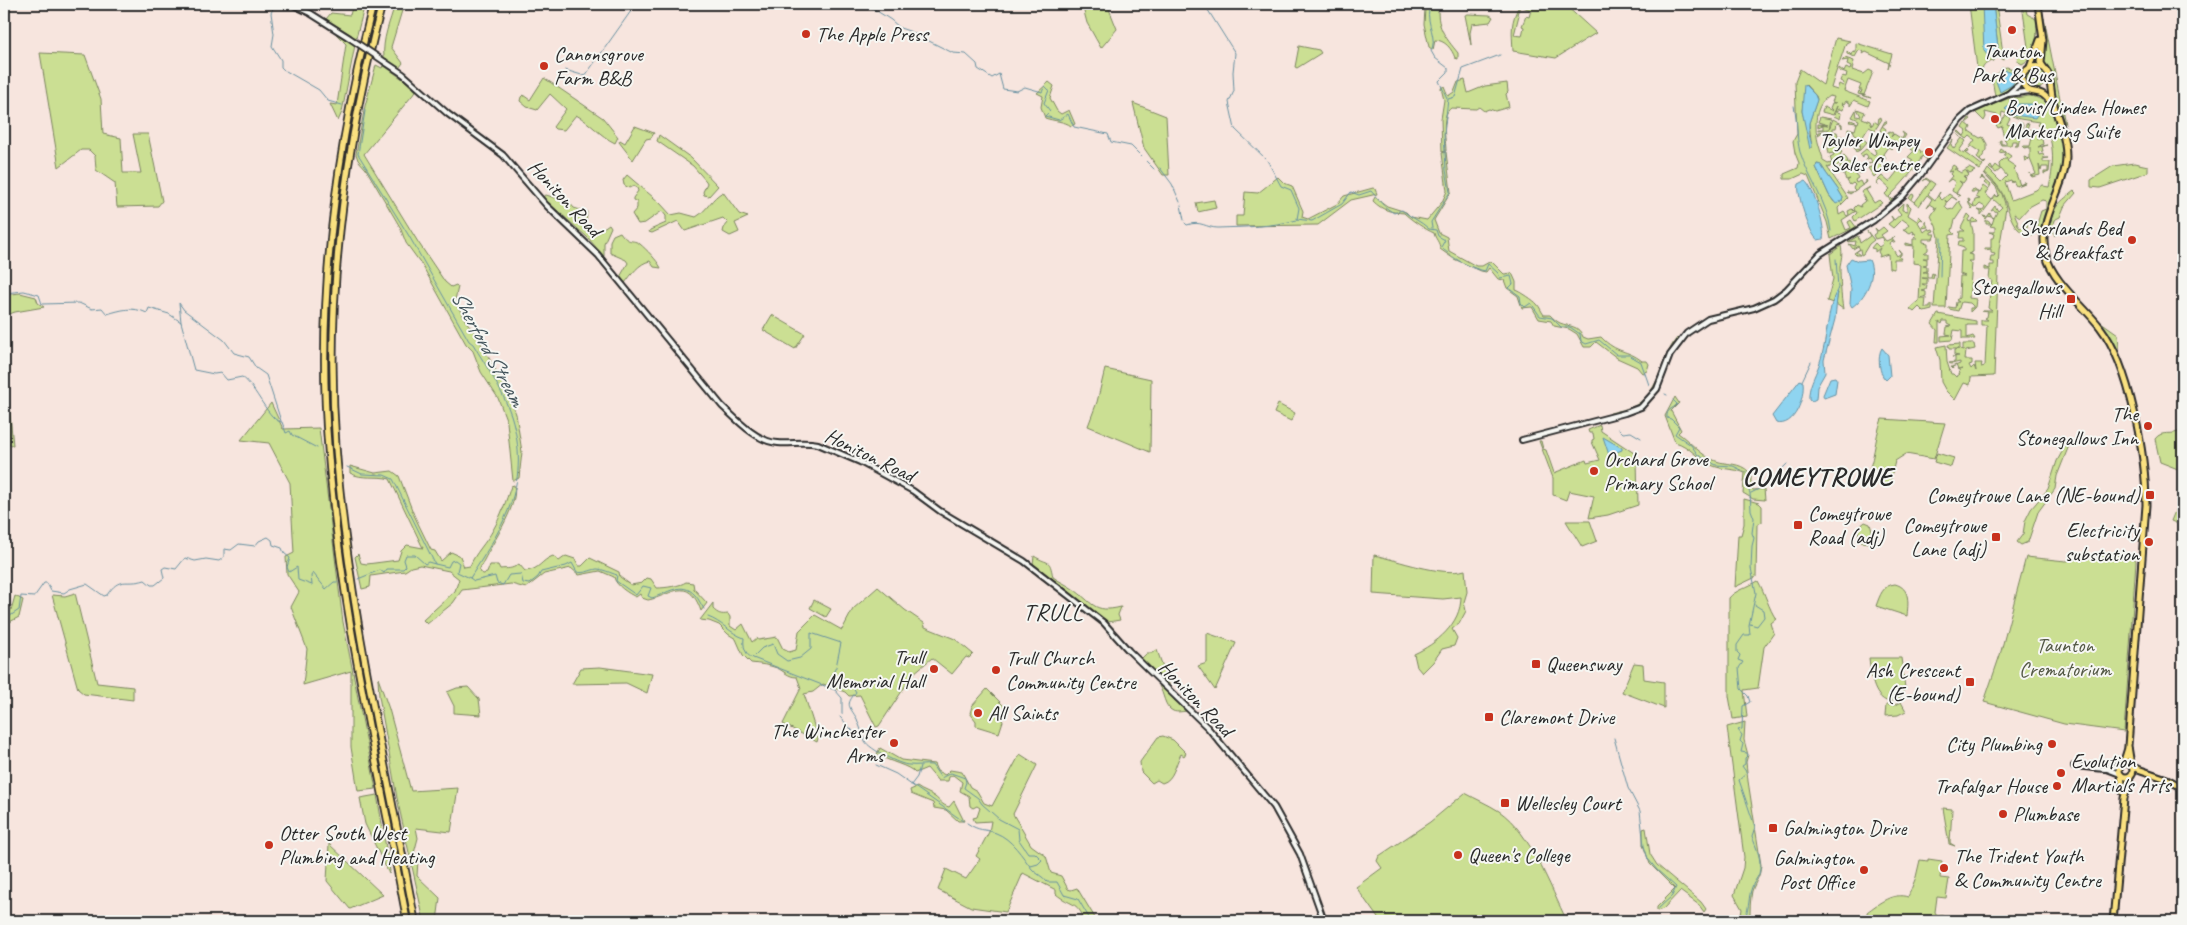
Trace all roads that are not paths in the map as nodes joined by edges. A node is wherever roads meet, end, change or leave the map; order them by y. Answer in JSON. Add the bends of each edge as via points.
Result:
{"nodes":[{"id":1,"x":291,"y":4,"type":"edge"},
{"id":2,"x":373,"y":4,"type":"edge"},
{"id":3,"x":382,"y":4,"type":"edge"},
{"id":4,"x":2038,"y":4,"type":"edge"},
{"id":5,"x":2042,"y":31,"type":"junction"},
{"id":6,"x":2030,"y":67,"type":"junction"},
{"id":7,"x":2043,"y":68,"type":"junction"},
{"id":8,"x":2049,"y":80,"type":"junction"},
{"id":9,"x":2022,"y":81,"type":"junction"},
{"id":10,"x":2031,"y":91,"type":"junction"},
{"id":11,"x":2038,"y":92,"type":"junction"},
{"id":12,"x":2008,"y":94,"type":"junction"},
{"id":13,"x":2054,"y":104,"type":"junction"},
{"id":14,"x":1522,"y":440,"type":"dead end"},
{"id":15,"x":2128,"y":746,"type":"junction"},
{"id":16,"x":2122,"y":764,"type":"junction"},
{"id":17,"x":2074,"y":766,"type":"dead end"},
{"id":18,"x":2132,"y":766,"type":"junction"},
{"id":19,"x":2105,"y":769,"type":"junction"},
{"id":20,"x":2146,"y":773,"type":"junction"},
{"id":21,"x":2120,"y":775,"type":"junction"},
{"id":22,"x":2130,"y":776,"type":"junction"},
{"id":23,"x":2183,"y":788,"type":"edge"},
{"id":24,"x":2124,"y":798,"type":"junction"},
{"id":25,"x":407,"y":921,"type":"edge"},
{"id":26,"x":415,"y":921,"type":"edge"},
{"id":27,"x":1324,"y":921,"type":"edge"},
{"id":28,"x":2113,"y":921,"type":"edge"}],
"edges":[{"from":1,"to":27,"type":"street","name":"Honiton Road","bridge":true,"via":[[403,74],[448,114],[503,154],[540,199],[598,256],[717,399],[746,427],[774,443],[818,444],[888,477],[1024,561],[1104,623],[1208,728],[1266,798],[1287,828],[1306,866]]},
{"from":2,"to":25,"type":"highway","via":[[348,111],[332,223],[326,312],[326,405],[342,570]]},
{"from":3,"to":26,"type":"highway","via":[[356,112],[340,224],[334,312],[334,406],[351,577]]},
{"from":4,"to":5,"type":"main road"},
{"from":5,"to":6,"type":"main road"},
{"from":5,"to":7,"type":"main road","via":[[2040,57]]},
{"from":6,"to":7,"type":"main road"},
{"from":6,"to":9,"type":"main road"},
{"from":7,"to":8,"type":"main road"},
{"from":8,"to":11,"type":"main road","via":[[2046,88]]},
{"from":8,"to":13,"type":"main road"},
{"from":9,"to":10,"type":"main road"},
{"from":9,"to":12,"type":"street"},
{"from":10,"to":11,"type":"main road"},
{"from":10,"to":12,"type":"street"},
{"from":11,"to":13,"type":"main road"},
{"from":12,"to":14,"type":"street","via":[[1970,111],[1902,197],[1820,254],[1780,295],[1754,308],[1708,320],[1685,334],[1670,355],[1658,389],[1641,406]]},
{"from":13,"to":15,"type":"main road","via":[[2063,131],[2066,159],[2044,229],[2046,255],[2052,270],[2108,338],[2126,384],[2145,480],[2146,504]]},
{"from":15,"to":16,"type":"main road"},
{"from":15,"to":18,"type":"main road"},
{"from":16,"to":18,"type":"main road"},
{"from":16,"to":19,"type":"street"},
{"from":16,"to":21,"type":"main road"},
{"from":17,"to":19,"type":"street"},
{"from":18,"to":20,"type":"main road"},
{"from":18,"to":22,"type":"main road"},
{"from":19,"to":21,"type":"street"},
{"from":20,"to":22,"type":"main road"},
{"from":20,"to":23,"type":"main road"},
{"from":21,"to":22,"type":"main road"},
{"from":21,"to":24,"type":"main road"},
{"from":22,"to":24,"type":"main road"},
{"from":24,"to":28,"type":"main road"}]}
